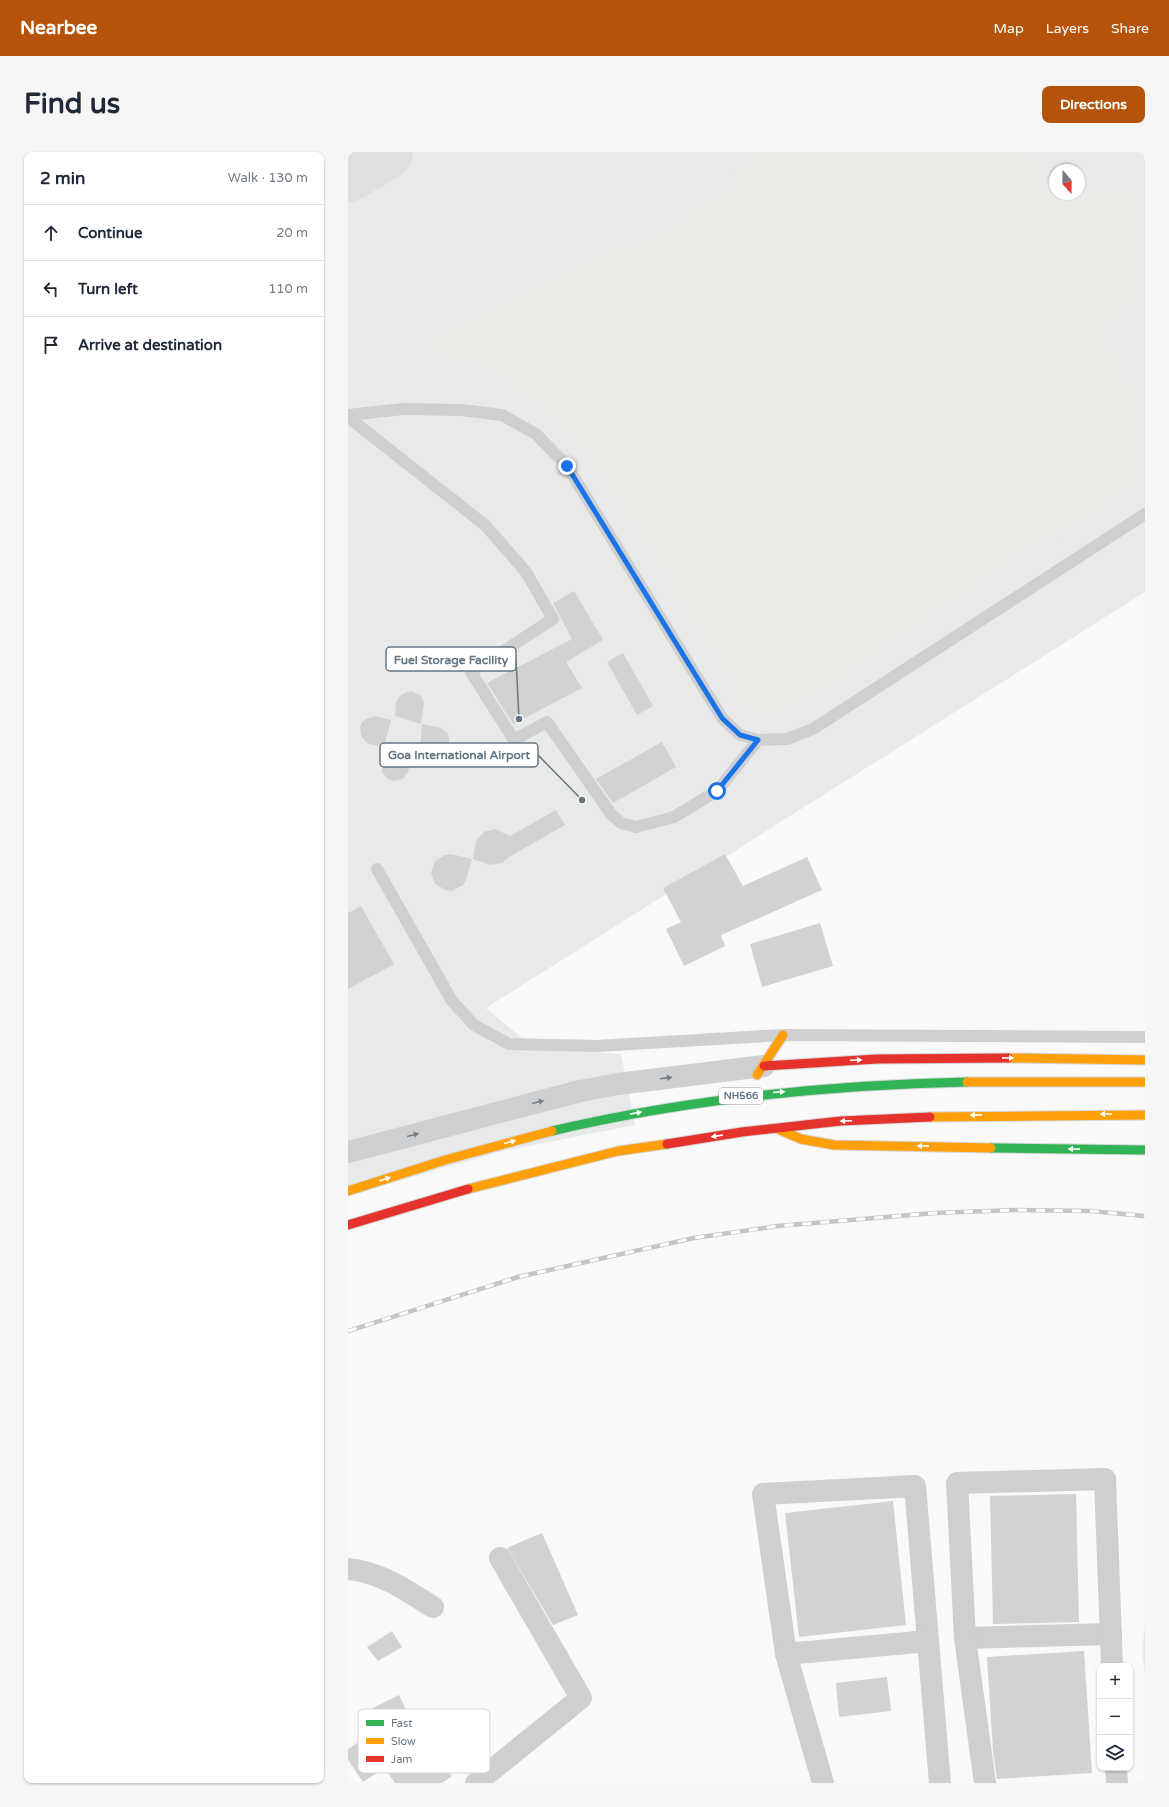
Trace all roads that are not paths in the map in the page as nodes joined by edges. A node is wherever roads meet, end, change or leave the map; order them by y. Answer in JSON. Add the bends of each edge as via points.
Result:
{"nodes":[{"id":1,"x":348,"y":416,"type":"edge"},
{"id":2,"x":1145,"y":514,"type":"edge"},
{"id":3,"x":758,"y":740,"type":"junction"},
{"id":4,"x":377,"y":869,"type":"dead end"},
{"id":5,"x":783,"y":1035,"type":"junction"},
{"id":6,"x":1145,"y":1037,"type":"edge"},
{"id":7,"x":1145,"y":1060,"type":"edge"},
{"id":8,"x":764,"y":1066,"type":"junction"},
{"id":9,"x":1145,"y":1082,"type":"edge"},
{"id":10,"x":747,"y":1090,"type":"junction"},
{"id":11,"x":1145,"y":1115,"type":"edge"},
{"id":12,"x":776,"y":1128,"type":"junction"},
{"id":13,"x":1145,"y":1150,"type":"edge"},
{"id":14,"x":348,"y":1152,"type":"edge"},
{"id":15,"x":348,"y":1191,"type":"edge"},
{"id":16,"x":348,"y":1225,"type":"edge"},
{"id":17,"x":500,"y":1558,"type":"dead end"},
{"id":18,"x":348,"y":1569,"type":"edge"},
{"id":19,"x":433,"y":1607,"type":"dead end"},
{"id":20,"x":1111,"y":1634,"type":"junction"},
{"id":21,"x":965,"y":1638,"type":"junction"},
{"id":22,"x":928,"y":1641,"type":"junction"},
{"id":23,"x":786,"y":1654,"type":"junction"},
{"id":24,"x":1112,"y":1663,"type":"edge"},
{"id":25,"x":1116,"y":1771,"type":"edge"},
{"id":26,"x":490,"y":1772,"type":"edge"},
{"id":27,"x":488,"y":1773,"type":"edge"},
{"id":28,"x":476,"y":1783,"type":"edge"},
{"id":29,"x":823,"y":1783,"type":"edge"},
{"id":30,"x":940,"y":1783,"type":"edge"},
{"id":31,"x":985,"y":1783,"type":"edge"},
{"id":32,"x":1117,"y":1783,"type":"edge"}],
"edges":[{"from":1,"to":3,"type":"lane","via":[[403,409],[462,410],[502,415],[536,434],[567,466],[722,718],[740,735]]},
{"from":1,"to":3,"type":"lane","via":[[485,525],[526,572],[553,619],[471,672],[514,740],[547,722],[611,814],[621,823],[636,827],[674,817],[717,791]]},
{"from":2,"to":3,"type":"lane","via":[[813,729],[787,740]]},
{"from":4,"to":5,"type":"lane","via":[[452,1001],[474,1025],[509,1044],[597,1046]]},
{"from":5,"to":6,"type":"lane"},
{"from":5,"to":8,"type":"highway"},
{"from":8,"to":7,"type":"highway","one_way":true,"via":[[877,1059],[969,1057]]},
{"from":8,"to":10,"type":"highway"},
{"from":14,"to":8,"type":"street","one_way":true,"via":[[580,1091]]},
{"from":10,"to":9,"type":"highway","number":"NH566","one_way":true},
{"from":15,"to":10,"type":"highway","number":"NH566","one_way":true,"via":[[427,1164],[562,1128]]},
{"from":11,"to":12,"type":"highway","one_way":true,"via":[[944,1116],[841,1121]]},
{"from":13,"to":12,"type":"highway","one_way":true,"via":[[834,1145],[801,1139]]},
{"from":12,"to":16,"type":"highway","one_way":true,"via":[[618,1151],[499,1180]]},
{"from":17,"to":26,"type":"street","via":[[581,1698]]},
{"from":18,"to":19,"type":"street","via":[[365,1571],[396,1584]]},
{"from":20,"to":21,"type":"street"},
{"from":20,"to":21,"type":"street","via":[[1105,1479],[957,1483]]},
{"from":20,"to":24,"type":"street"},
{"from":21,"to":31,"type":"street"},
{"from":22,"to":23,"type":"street"},
{"from":22,"to":23,"type":"street","via":[[915,1486],[763,1494]]},
{"from":22,"to":30,"type":"street"},
{"from":23,"to":29,"type":"street"},
{"from":25,"to":32,"type":"street"},
{"from":27,"to":28,"type":"street"}]}
